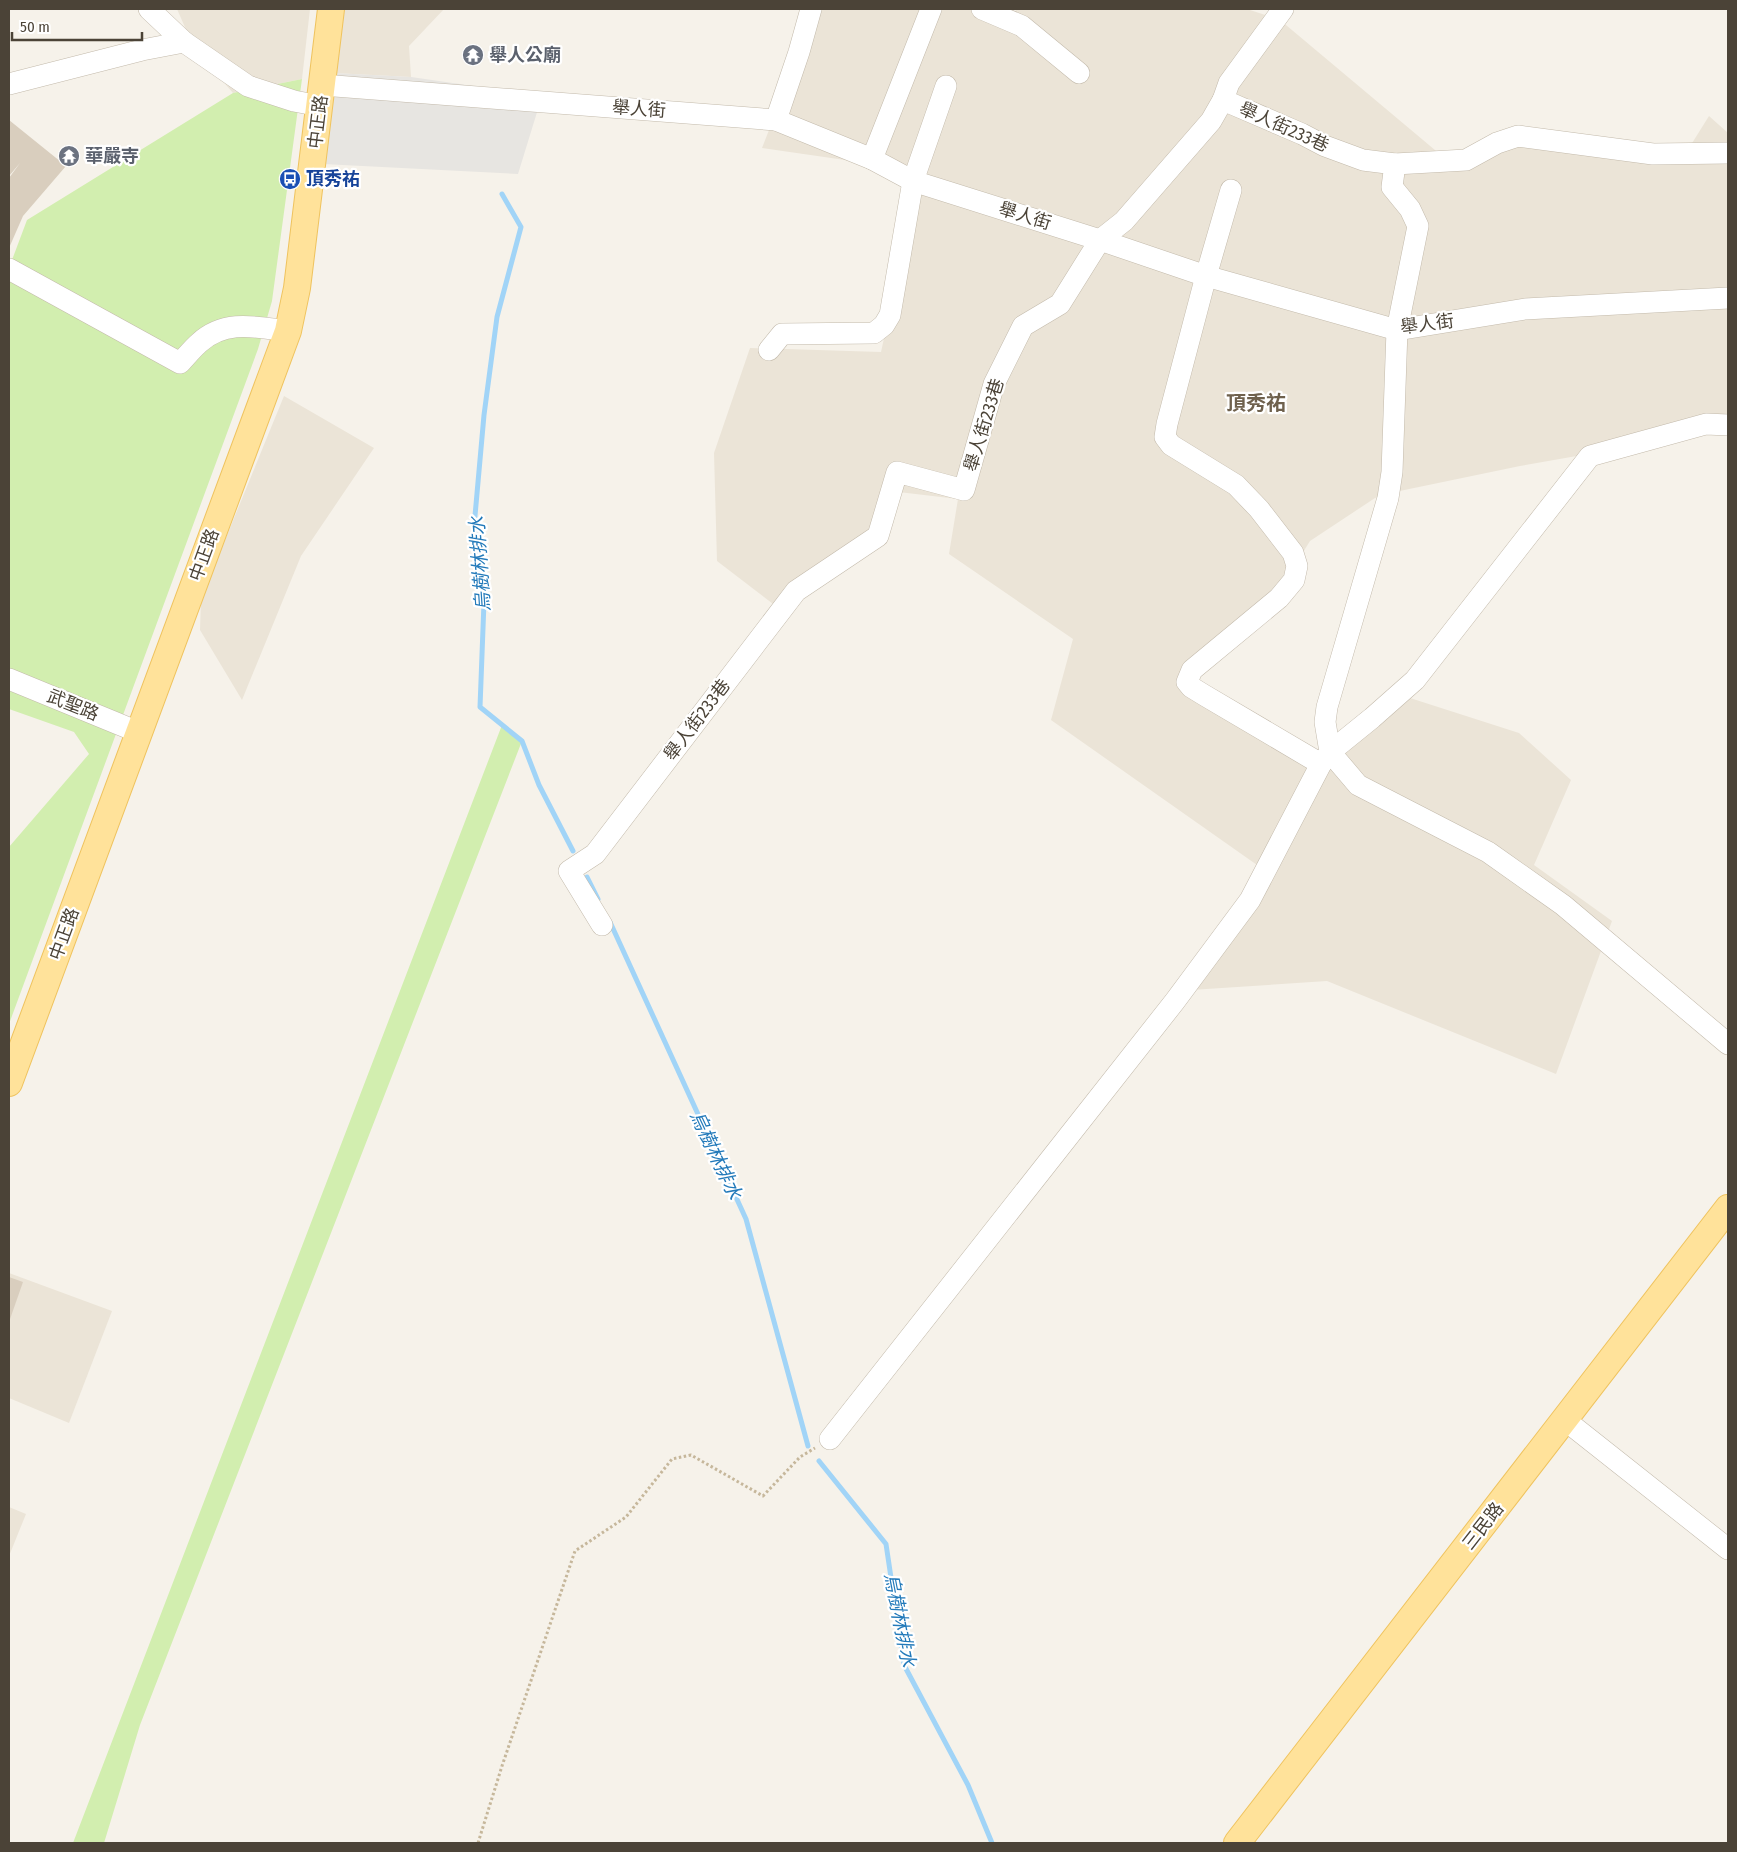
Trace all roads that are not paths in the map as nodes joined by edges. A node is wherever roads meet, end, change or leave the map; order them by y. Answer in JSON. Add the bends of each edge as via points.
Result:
{"nodes":[{"id":1,"x":149,"y":9,"type":"edge"},
{"id":2,"x":331,"y":9,"type":"edge"},
{"id":3,"x":811,"y":9,"type":"edge"},
{"id":4,"x":931,"y":9,"type":"edge"},
{"id":5,"x":982,"y":9,"type":"edge"},
{"id":6,"x":1283,"y":9,"type":"edge"},
{"id":7,"x":184,"y":42,"type":"junction"},
{"id":8,"x":1079,"y":73,"type":"dead end"},
{"id":9,"x":9,"y":84,"type":"edge"},
{"id":10,"x":946,"y":86,"type":"dead end"},
{"id":11,"x":321,"y":96,"type":"junction"},
{"id":12,"x":1223,"y":100,"type":"junction"},
{"id":13,"x":776,"y":120,"type":"junction"},
{"id":14,"x":1728,"y":154,"type":"edge"},
{"id":15,"x":872,"y":159,"type":"junction"},
{"id":16,"x":1396,"y":164,"type":"junction"},
{"id":17,"x":913,"y":181,"type":"junction"},
{"id":18,"x":1231,"y":190,"type":"dead end"},
{"id":19,"x":1100,"y":240,"type":"junction"},
{"id":20,"x":9,"y":270,"type":"edge"},
{"id":21,"x":1206,"y":276,"type":"junction"},
{"id":22,"x":1728,"y":298,"type":"edge"},
{"id":23,"x":1397,"y":330,"type":"junction"},
{"id":24,"x":288,"y":331,"type":"junction"},
{"id":25,"x":769,"y":350,"type":"dead end"},
{"id":26,"x":1728,"y":425,"type":"edge"},
{"id":27,"x":9,"y":679,"type":"edge"},
{"id":28,"x":138,"y":732,"type":"junction"},
{"id":29,"x":1325,"y":758,"type":"junction"},
{"id":30,"x":602,"y":925,"type":"dead end"},
{"id":31,"x":1728,"y":1044,"type":"edge"},
{"id":32,"x":9,"y":1084,"type":"edge"},
{"id":33,"x":1728,"y":1208,"type":"edge"},
{"id":34,"x":1565,"y":1420,"type":"junction"},
{"id":35,"x":830,"y":1439,"type":"road end"},
{"id":36,"x":1728,"y":1549,"type":"edge"},
{"id":37,"x":1236,"y":1843,"type":"edge"}],
"edges":[{"from":1,"to":7,"type":"street","name":"舉人街"},
{"from":2,"to":11,"type":"main road","name":"中正路"},
{"from":3,"to":13,"type":"street"},
{"from":4,"to":15,"type":"street"},
{"from":5,"to":8,"type":"street","via":[[1022,26]]},
{"from":6,"to":12,"type":"street","via":[[1229,83]]},
{"from":7,"to":9,"type":"street"},
{"from":7,"to":11,"type":"street","name":"舉人街","via":[[248,86],[294,101]]},
{"from":10,"to":17,"type":"street"},
{"from":11,"to":13,"type":"street","name":"舉人街"},
{"from":11,"to":24,"type":"main road","name":"中正路"},
{"from":12,"to":16,"type":"street","name":"舉人街233巷","via":[[1325,146],[1363,160]]},
{"from":12,"to":19,"type":"street","name":"舉人街233巷","via":[[1211,121],[1124,221]]},
{"from":13,"to":15,"type":"street","name":"舉人街"},
{"from":14,"to":16,"type":"street","name":"舉人街233巷","via":[[1653,154],[1518,136],[1466,160]]},
{"from":15,"to":17,"type":"street","name":"舉人街"},
{"from":16,"to":23,"type":"street","via":[[1392,187],[1410,209],[1418,226]]},
{"from":17,"to":19,"type":"street","name":"舉人街"},
{"from":17,"to":25,"type":"street","via":[[890,315],[884,325],[874,334],[782,334]]},
{"from":18,"to":21,"type":"street"},
{"from":19,"to":21,"type":"street","name":"舉人街"},
{"from":19,"to":30,"type":"street","name":"舉人街233巷","via":[[1060,304],[1023,326],[994,384],[964,490],[897,472],[878,536],[796,591],[595,854],[569,872]]},
{"from":20,"to":24,"type":"street","via":[[180,363],[200,342],[222,328],[240,325]]},
{"from":21,"to":23,"type":"street","name":"舉人街"},
{"from":21,"to":29,"type":"street","via":[[1165,437],[1171,445],[1236,485],[1293,553],[1297,566],[1294,580],[1278,598],[1192,670],[1187,682],[1204,695]]},
{"from":22,"to":23,"type":"street","name":"舉人街","via":[[1525,309]]},
{"from":23,"to":29,"type":"street","via":[[1392,472],[1388,498],[1327,707]]},
{"from":24,"to":28,"type":"main road","name":"中正路"},
{"from":26,"to":29,"type":"street","via":[[1706,424],[1590,456],[1415,680]]},
{"from":27,"to":28,"type":"street","name":"武聖路"},
{"from":28,"to":32,"type":"main road","name":"中正路"},
{"from":29,"to":31,"type":"street","via":[[1358,785],[1488,852],[1564,905]]},
{"from":29,"to":35,"type":"street","via":[[1250,900],[1175,1001]]},
{"from":33,"to":34,"type":"main road","name":"三民路"},
{"from":34,"to":36,"type":"street"},
{"from":34,"to":37,"type":"main road","name":"三民路"}]}
